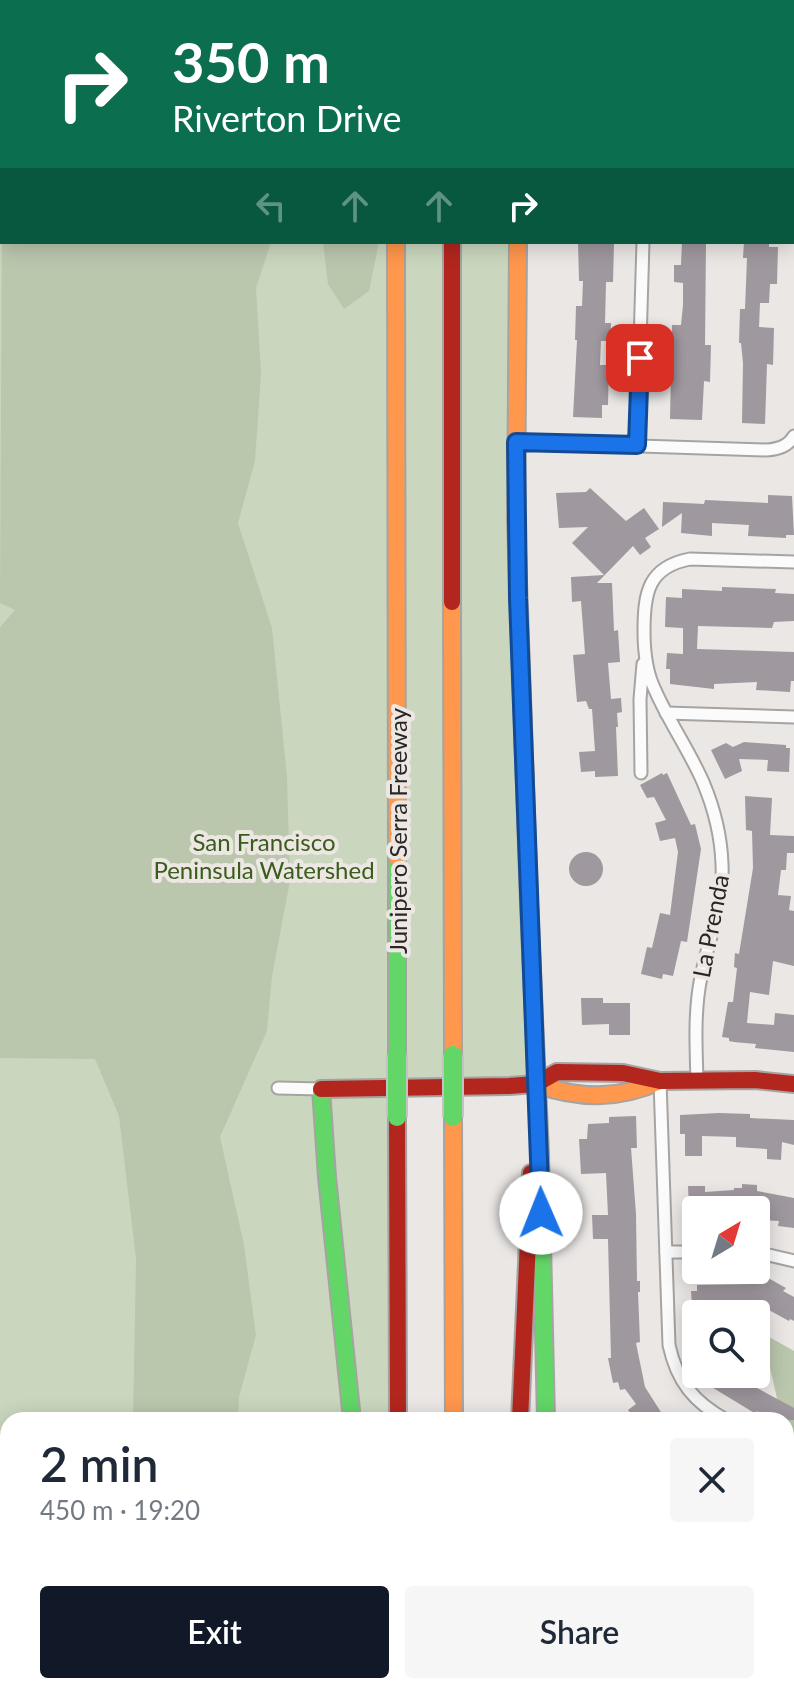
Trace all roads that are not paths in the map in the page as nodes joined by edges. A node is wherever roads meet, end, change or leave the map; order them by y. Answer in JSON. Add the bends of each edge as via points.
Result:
{"nodes":[{"id":1,"x":396,"y":244,"type":"edge"},
{"id":2,"x":452,"y":244,"type":"edge"},
{"id":3,"x":518,"y":244,"type":"edge"},
{"id":4,"x":643,"y":244,"type":"edge"},
{"id":5,"x":794,"y":436,"type":"edge"},
{"id":6,"x":516,"y":442,"type":"junction"},
{"id":7,"x":637,"y":445,"type":"junction"},
{"id":8,"x":794,"y":562,"type":"edge"},
{"id":9,"x":644,"y":643,"type":"junction"},
{"id":10,"x":666,"y":713,"type":"junction"},
{"id":11,"x":794,"y":717,"type":"edge"},
{"id":12,"x":641,"y":773,"type":"dead end"},
{"id":13,"x":697,"y":1080,"type":"junction"},
{"id":14,"x":660,"y":1081,"type":"junction"},
{"id":15,"x":536,"y":1084,"type":"junction"},
{"id":16,"x":794,"y":1084,"type":"edge"},
{"id":17,"x":278,"y":1088,"type":"dead end"},
{"id":18,"x":321,"y":1089,"type":"junction"},
{"id":19,"x":540,"y":1154,"type":"junction"},
{"id":20,"x":666,"y":1252,"type":"junction"},
{"id":21,"x":682,"y":1252,"type":"edge"},
{"id":22,"x":770,"y":1255,"type":"edge"},
{"id":23,"x":794,"y":1261,"type":"edge"},
{"id":24,"x":351,"y":1412,"type":"edge"},
{"id":25,"x":398,"y":1412,"type":"edge"},
{"id":26,"x":454,"y":1412,"type":"edge"},
{"id":27,"x":520,"y":1412,"type":"edge"},
{"id":28,"x":546,"y":1412,"type":"edge"},
{"id":29,"x":714,"y":1412,"type":"edge"}],
"edges":[{"from":1,"to":25,"type":"main road","name":"Junipero Serra Freeway","bridge":true},
{"from":2,"to":26,"type":"main road","bridge":true},
{"from":3,"to":6,"type":"main road"},
{"from":4,"to":7,"type":"street"},
{"from":5,"to":7,"type":"street","via":[[779,449],[767,450]]},
{"from":6,"to":7,"type":"street"},
{"from":6,"to":15,"type":"main road"},
{"from":8,"to":9,"type":"street","name":"La Prenda","via":[[675,562],[649,586]]},
{"from":9,"to":10,"type":"street","name":"La Prenda","via":[[648,671]]},
{"from":9,"to":12,"type":"street","name":"La Prenda"},
{"from":10,"to":11,"type":"street"},
{"from":10,"to":13,"type":"street","name":"La Prenda","via":[[713,807],[722,867],[696,1004]]},
{"from":13,"to":14,"type":"main road"},
{"from":13,"to":16,"type":"main road"},
{"from":14,"to":15,"type":"main road","via":[[638,1093],[582,1096]]},
{"from":14,"to":20,"type":"street"},
{"from":15,"to":18,"type":"main road"},
{"from":15,"to":19,"type":"main road"},
{"from":17,"to":18,"type":"street"},
{"from":18,"to":24,"type":"main road"},
{"from":19,"to":27,"type":"main road","via":[[531,1168]]},
{"from":19,"to":28,"type":"main road"},
{"from":20,"to":21,"type":"street"},
{"from":20,"to":29,"type":"street","via":[[673,1364],[693,1398]]},
{"from":22,"to":23,"type":"street"}]}
